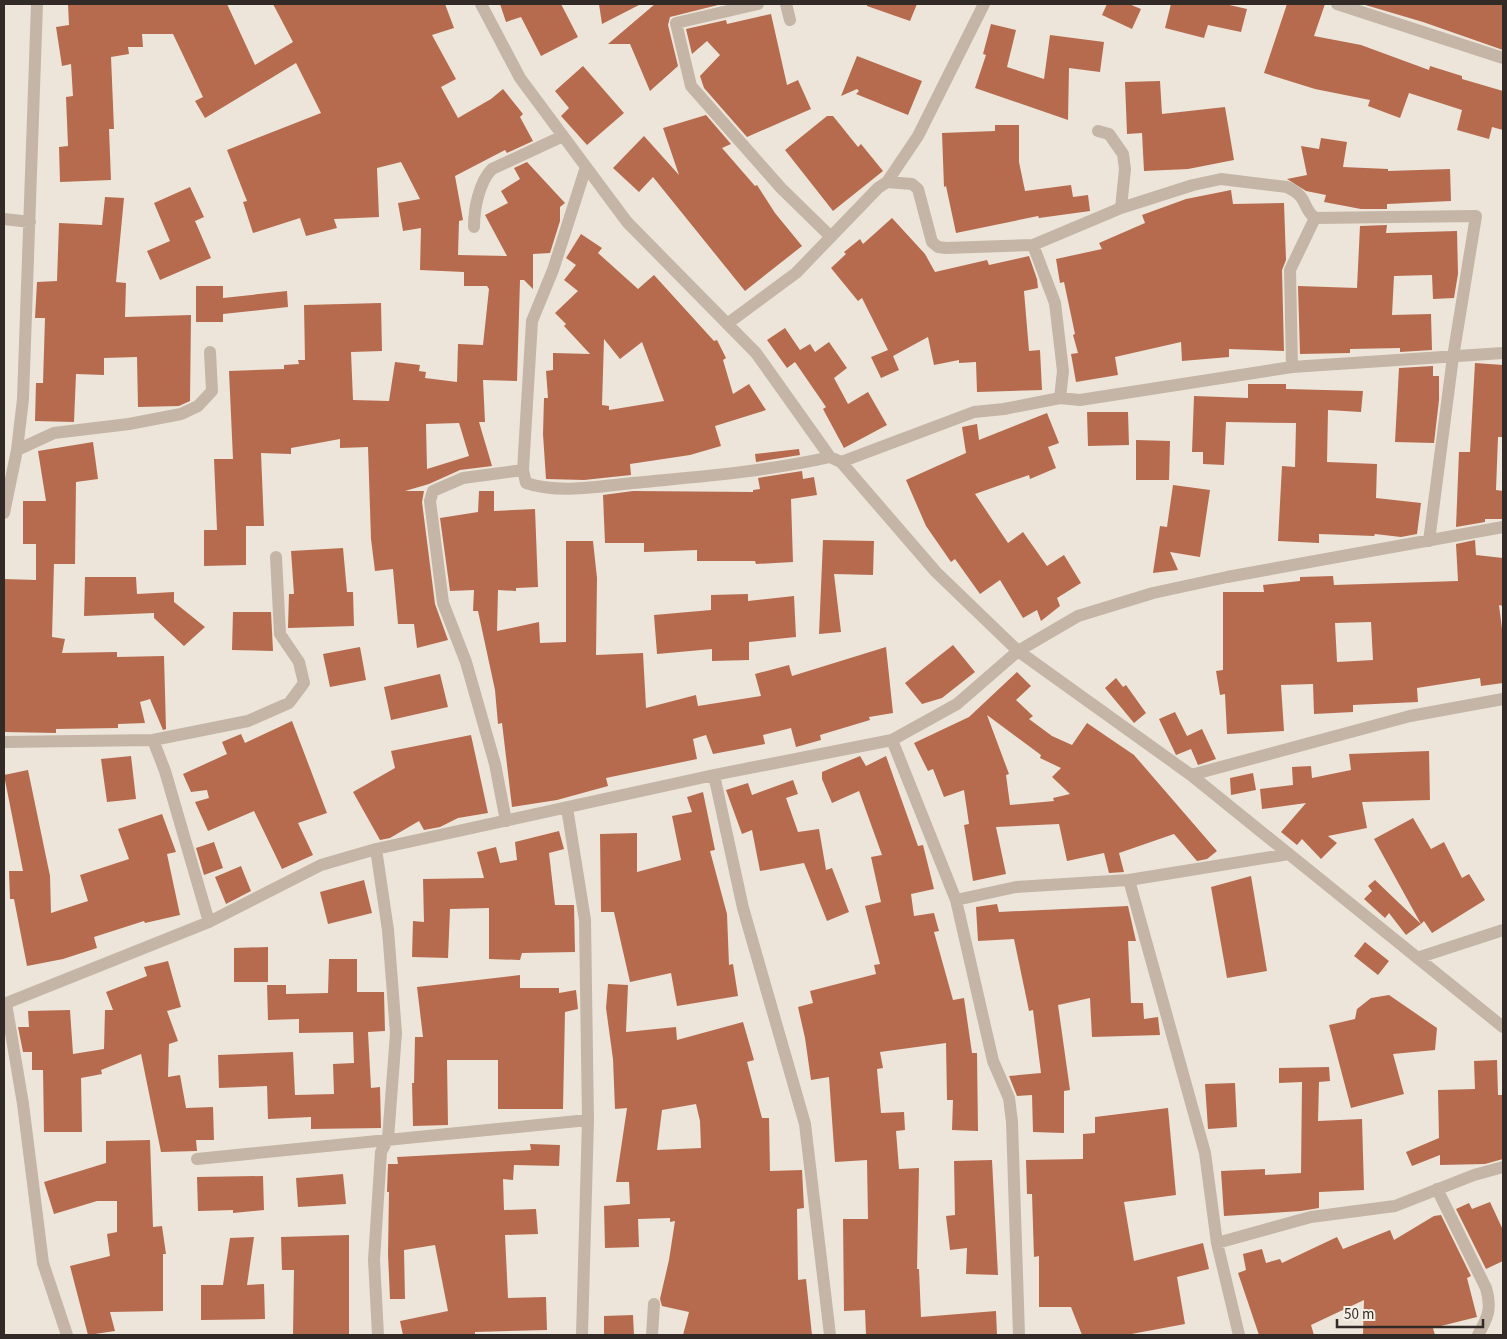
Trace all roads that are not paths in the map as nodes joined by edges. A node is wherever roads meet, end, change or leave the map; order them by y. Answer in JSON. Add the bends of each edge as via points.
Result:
{"nodes":[{"id":1,"x":37,"y":4,"type":"edge"},
{"id":2,"x":481,"y":4,"type":"edge"},
{"id":3,"x":758,"y":4,"type":"edge"},
{"id":4,"x":786,"y":4,"type":"edge"},
{"id":5,"x":984,"y":4,"type":"edge"},
{"id":6,"x":1337,"y":4,"type":"edge"},
{"id":7,"x":790,"y":20,"type":"dead end"},
{"id":8,"x":1503,"y":58,"type":"edge"},
{"id":9,"x":1098,"y":131,"type":"dead end"},
{"id":10,"x":563,"y":136,"type":"junction"},
{"id":11,"x":586,"y":167,"type":"junction"},
{"id":12,"x":887,"y":182,"type":"junction"},
{"id":13,"x":1121,"y":208,"type":"junction"},
{"id":14,"x":1315,"y":218,"type":"junction"},
{"id":15,"x":4,"y":219,"type":"edge"},
{"id":16,"x":30,"y":222,"type":"junction"},
{"id":17,"x":474,"y":227,"type":"dead end"},
{"id":18,"x":830,"y":237,"type":"junction"},
{"id":19,"x":1034,"y":245,"type":"junction"},
{"id":20,"x":727,"y":324,"type":"junction"},
{"id":21,"x":210,"y":352,"type":"dead end"},
{"id":22,"x":1503,"y":353,"type":"edge"},
{"id":23,"x":1453,"y":357,"type":"junction"},
{"id":24,"x":1292,"y":367,"type":"junction"},
{"id":25,"x":1060,"y":398,"type":"junction"},
{"id":26,"x":17,"y":450,"type":"junction"},
{"id":27,"x":835,"y":460,"type":"junction"},
{"id":28,"x":523,"y":470,"type":"junction"},
{"id":29,"x":4,"y":513,"type":"edge"},
{"id":30,"x":1503,"y":527,"type":"edge"},
{"id":31,"x":1429,"y":541,"type":"junction"},
{"id":32,"x":276,"y":557,"type":"dead end"},
{"id":33,"x":1018,"y":652,"type":"junction"},
{"id":34,"x":1503,"y":699,"type":"edge"},
{"id":35,"x":153,"y":740,"type":"junction"},
{"id":36,"x":892,"y":740,"type":"junction"},
{"id":37,"x":4,"y":742,"type":"edge"},
{"id":38,"x":714,"y":775,"type":"junction"},
{"id":39,"x":1191,"y":776,"type":"junction"},
{"id":40,"x":567,"y":808,"type":"junction"},
{"id":41,"x":506,"y":821,"type":"junction"},
{"id":42,"x":376,"y":849,"type":"junction"},
{"id":43,"x":1289,"y":854,"type":"junction"},
{"id":44,"x":1130,"y":880,"type":"junction"},
{"id":45,"x":956,"y":900,"type":"junction"},
{"id":46,"x":209,"y":922,"type":"junction"},
{"id":47,"x":1503,"y":930,"type":"edge"},
{"id":48,"x":1418,"y":958,"type":"junction"},
{"id":49,"x":5,"y":1004,"type":"edge"},
{"id":50,"x":1503,"y":1027,"type":"edge"},
{"id":51,"x":588,"y":1120,"type":"junction"},
{"id":52,"x":388,"y":1139,"type":"junction"},
{"id":53,"x":197,"y":1160,"type":"dead end"},
{"id":54,"x":1503,"y":1167,"type":"edge"},
{"id":55,"x":1437,"y":1189,"type":"junction"},
{"id":56,"x":1217,"y":1243,"type":"junction"},
{"id":57,"x":654,"y":1304,"type":"dead end"},
{"id":58,"x":67,"y":1335,"type":"edge"},
{"id":59,"x":378,"y":1335,"type":"edge"},
{"id":60,"x":582,"y":1335,"type":"edge"},
{"id":61,"x":652,"y":1335,"type":"edge"},
{"id":62,"x":830,"y":1335,"type":"edge"},
{"id":63,"x":1019,"y":1335,"type":"edge"},
{"id":64,"x":1239,"y":1335,"type":"edge"},
{"id":65,"x":1478,"y":1335,"type":"edge"}],
"edges":[{"from":1,"to":16,"type":"street"},
{"from":2,"to":10,"type":"street","via":[[520,78]]},
{"from":3,"to":18,"type":"street","via":[[676,23],[687,76],[705,103]]},
{"from":4,"to":7,"type":"street"},
{"from":5,"to":12,"type":"street","via":[[918,136]]},
{"from":6,"to":8,"type":"street"},
{"from":9,"to":13,"type":"street","via":[[1109,134],[1123,154],[1125,169]]},
{"from":10,"to":11,"type":"street"},
{"from":10,"to":17,"type":"street","via":[[492,169],[485,176],[474,215]]},
{"from":11,"to":20,"type":"street","via":[[627,222]]},
{"from":11,"to":28,"type":"street","via":[[553,270],[532,321]]},
{"from":12,"to":18,"type":"street"},
{"from":12,"to":19,"type":"street","via":[[912,184],[918,189],[932,242],[938,247]]},
{"from":13,"to":14,"type":"street","via":[[1221,179],[1287,187],[1297,192],[1305,201],[1308,213]]},
{"from":13,"to":19,"type":"street"},
{"from":14,"to":23,"type":"street","via":[[1476,216]]},
{"from":14,"to":24,"type":"street","via":[[1290,270]]},
{"from":15,"to":16,"type":"street"},
{"from":16,"to":26,"type":"street","via":[[23,399]]},
{"from":18,"to":20,"type":"street","via":[[796,273]]},
{"from":19,"to":25,"type":"street","via":[[1056,303],[1063,371]]},
{"from":20,"to":27,"type":"street","via":[[756,353]]},
{"from":21,"to":26,"type":"street","via":[[212,392],[198,406],[181,414],[129,424],[54,433]]},
{"from":22,"to":23,"type":"street"},
{"from":23,"to":24,"type":"street"},
{"from":23,"to":31,"type":"street"},
{"from":24,"to":25,"type":"street","via":[[1080,400]]},
{"from":25,"to":27,"type":"street","via":[[974,412]]},
{"from":26,"to":29,"type":"street"},
{"from":27,"to":28,"type":"street","via":[[569,489],[536,487],[526,483]]},
{"from":27,"to":33,"type":"street","via":[[936,572]]},
{"from":28,"to":41,"type":"street","via":[[463,478],[433,490],[430,500],[443,602],[466,662],[493,755]]},
{"from":30,"to":31,"type":"street"},
{"from":31,"to":33,"type":"street","via":[[1153,592],[1078,616]]},
{"from":32,"to":35,"type":"street","via":[[280,634],[298,662],[304,683],[288,703],[248,721]]},
{"from":33,"to":36,"type":"street","via":[[957,704]]},
{"from":33,"to":39,"type":"street"},
{"from":34,"to":39,"type":"street","via":[[1410,716]]},
{"from":35,"to":37,"type":"street"},
{"from":35,"to":46,"type":"street"},
{"from":36,"to":38,"type":"street"},
{"from":36,"to":45,"type":"street"},
{"from":38,"to":40,"type":"street"},
{"from":38,"to":62,"type":"street","via":[[743,908],[805,1124]]},
{"from":39,"to":43,"type":"street"},
{"from":40,"to":41,"type":"street"},
{"from":40,"to":51,"type":"street","via":[[585,920]]},
{"from":41,"to":42,"type":"street"},
{"from":42,"to":46,"type":"street","via":[[321,865]]},
{"from":42,"to":52,"type":"street","via":[[388,930],[396,1033]]},
{"from":43,"to":44,"type":"street"},
{"from":43,"to":48,"type":"street"},
{"from":44,"to":45,"type":"street","via":[[1016,887]]},
{"from":44,"to":56,"type":"street","via":[[1205,1153]]},
{"from":45,"to":63,"type":"street","via":[[993,1061],[1009,1098]]},
{"from":46,"to":49,"type":"street"},
{"from":47,"to":48,"type":"street"},
{"from":48,"to":50,"type":"street"},
{"from":49,"to":58,"type":"street","via":[[43,1263]]},
{"from":51,"to":52,"type":"street"},
{"from":51,"to":60,"type":"street"},
{"from":52,"to":53,"type":"street"},
{"from":52,"to":59,"type":"street","via":[[381,1152],[374,1260]]},
{"from":54,"to":55,"type":"street"},
{"from":55,"to":56,"type":"street","via":[[1395,1206],[1311,1217]]},
{"from":55,"to":65,"type":"street","via":[[1486,1288],[1490,1303],[1487,1319]]},
{"from":56,"to":64,"type":"street"},
{"from":57,"to":61,"type":"street"}]}
